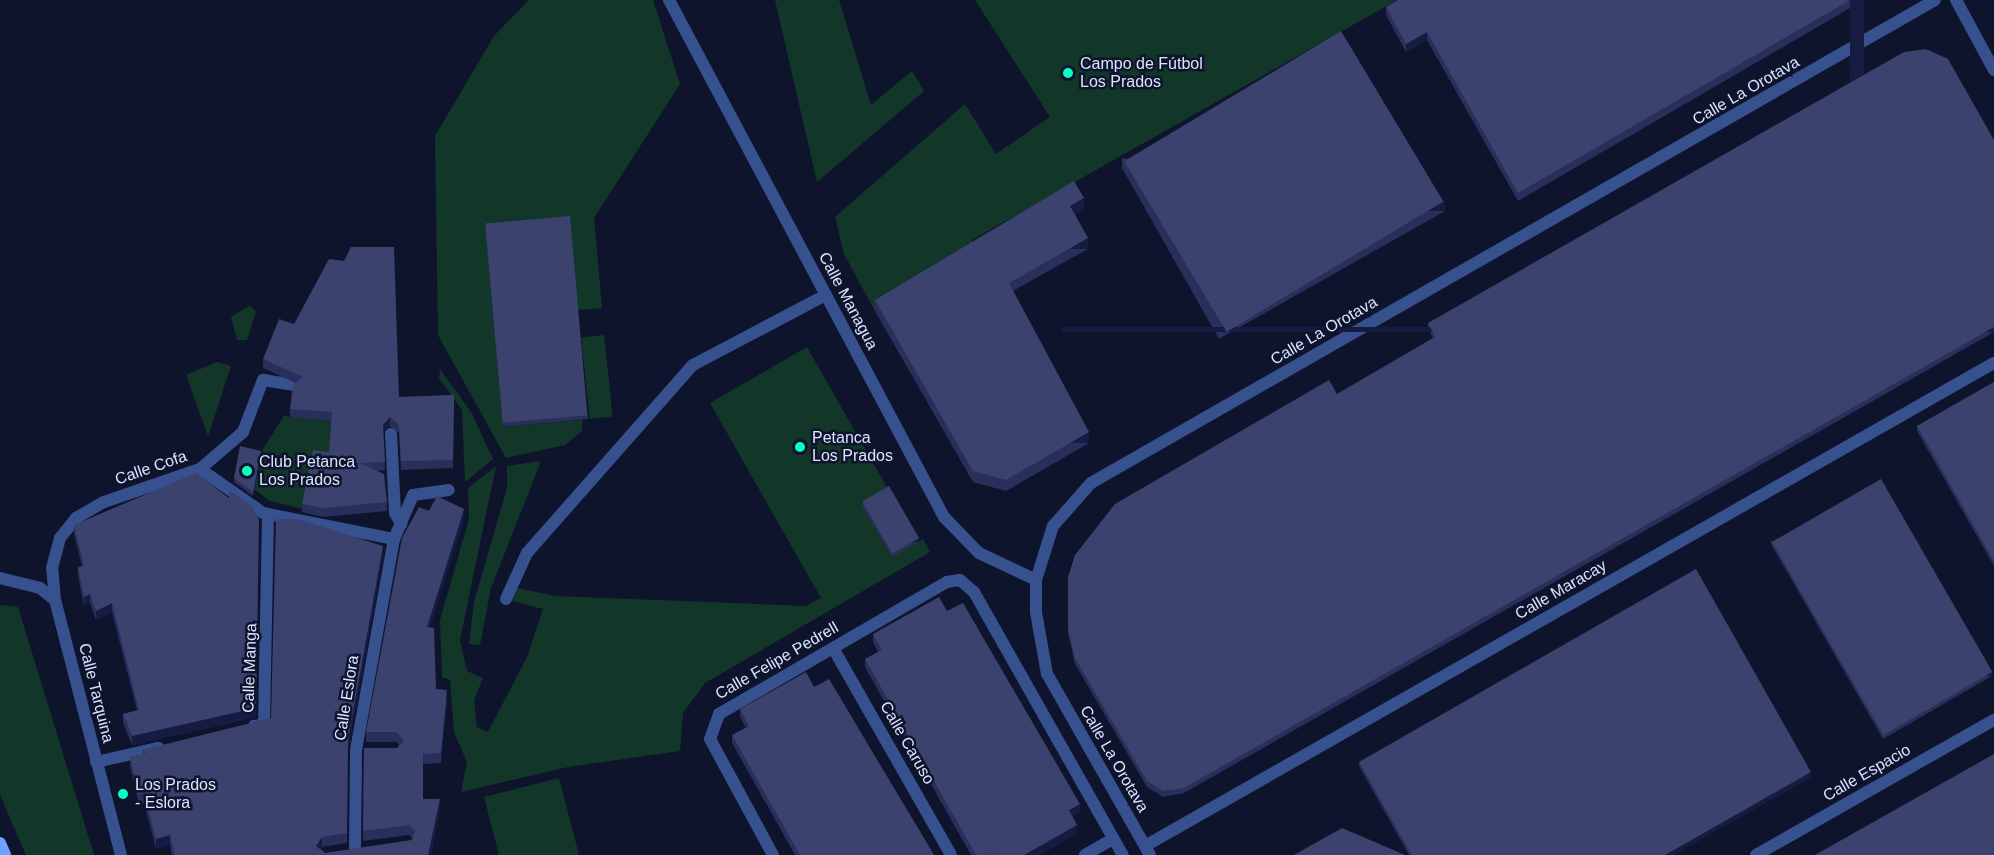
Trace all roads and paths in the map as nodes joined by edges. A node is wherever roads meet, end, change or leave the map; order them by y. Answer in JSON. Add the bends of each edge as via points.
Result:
{"nodes":[{"id":1,"x":669,"y":0,"type":"edge"},
{"id":2,"x":1935,"y":0,"type":"edge"},
{"id":3,"x":1956,"y":0,"type":"edge"},
{"id":4,"x":1994,"y":70,"type":"edge"},
{"id":5,"x":826,"y":294,"type":"junction"},
{"id":6,"x":1994,"y":363,"type":"edge"},
{"id":7,"x":294,"y":385,"type":"edge"},
{"id":8,"x":391,"y":434,"type":"edge"},
{"id":9,"x":200,"y":469,"type":"junction"},
{"id":10,"x":449,"y":490,"type":"dead end"},
{"id":11,"x":268,"y":514,"type":"junction"},
{"id":12,"x":401,"y":524,"type":"junction"},
{"id":13,"x":60,"y":538,"type":"joint"},
{"id":14,"x":394,"y":539,"type":"junction"},
{"id":15,"x":0,"y":578,"type":"edge"},
{"id":16,"x":1036,"y":580,"type":"junction"},
{"id":17,"x":506,"y":598,"type":"dead end"},
{"id":18,"x":55,"y":600,"type":"junction"},
{"id":19,"x":833,"y":648,"type":"junction"},
{"id":20,"x":1994,"y":720,"type":"edge"},
{"id":21,"x":242,"y":729,"type":"edge"},
{"id":22,"x":175,"y":744,"type":"edge"},
{"id":23,"x":356,"y":750,"type":"junction"},
{"id":24,"x":374,"y":750,"type":"edge"},
{"id":25,"x":96,"y":762,"type":"junction"},
{"id":26,"x":1113,"y":839,"type":"junction"},
{"id":27,"x":0,"y":843,"type":"edge"},
{"id":28,"x":372,"y":850,"type":"edge"},
{"id":29,"x":1147,"y":851,"type":"edge"},
{"id":30,"x":5,"y":855,"type":"edge"},
{"id":31,"x":122,"y":855,"type":"edge"},
{"id":32,"x":773,"y":855,"type":"edge"},
{"id":33,"x":951,"y":855,"type":"edge"},
{"id":34,"x":1085,"y":855,"type":"edge"},
{"id":35,"x":1123,"y":855,"type":"edge"},
{"id":36,"x":1756,"y":855,"type":"edge"}],
"edges":[{"from":1,"to":5,"type":"street","name":"Calle Managua"},
{"from":2,"to":16,"type":"street","name":"Calle La Orotava","via":[[1090,483],[1053,526]]},
{"from":3,"to":4,"type":"street"},
{"from":5,"to":16,"type":"street","name":"Calle Managua","via":[[944,517],[979,553]]},
{"from":5,"to":17,"type":"street","via":[[693,365],[527,553]]},
{"from":6,"to":29,"type":"street","name":"Calle Maracay"},
{"from":7,"to":9,"type":"street","via":[[263,380],[243,432]]},
{"from":8,"to":12,"type":"street","via":[[395,513]]},
{"from":9,"to":11,"type":"street","name":"Calle Cofa","via":[[225,491]]},
{"from":9,"to":13,"type":"street","name":"Calle Cofa","via":[[104,502],[76,518]]},
{"from":10,"to":12,"type":"street","name":"Calle Eslora","via":[[413,495]]},
{"from":11,"to":14,"type":"street","name":"Calle Cofa"},
{"from":11,"to":21,"type":"street","name":"Calle Manga","via":[[264,724]]},
{"from":12,"to":14,"type":"street","name":"Calle Eslora"},
{"from":13,"to":18,"type":"street","name":"Calle Tarquina","via":[[52,568]]},
{"from":14,"to":23,"type":"street","name":"Calle Eslora"},
{"from":15,"to":18,"type":"street","via":[[40,588]]},
{"from":16,"to":29,"type":"street","name":"Calle La Orotava","via":[[1047,674]]},
{"from":18,"to":25,"type":"street","name":"Calle Tarquina"},
{"from":19,"to":26,"type":"street","name":"Calle Felipe Pedrell","via":[[947,582],[960,580],[974,592]]},
{"from":19,"to":32,"type":"street","name":"Calle Felipe Pedrell","via":[[718,714],[710,739]]},
{"from":19,"to":33,"type":"street","name":"Calle Caruso"},
{"from":20,"to":36,"type":"street","name":"Calle Espacio"},
{"from":22,"to":25,"type":"street"},
{"from":23,"to":24,"type":"street"},
{"from":23,"to":28,"type":"street","name":"Calle Eslora","via":[[350,850]]},
{"from":25,"to":31,"type":"street","name":"Calle Tarquina"},
{"from":26,"to":34,"type":"street"},
{"from":26,"to":35,"type":"street"},
{"from":27,"to":30,"type":"main road"}]}
